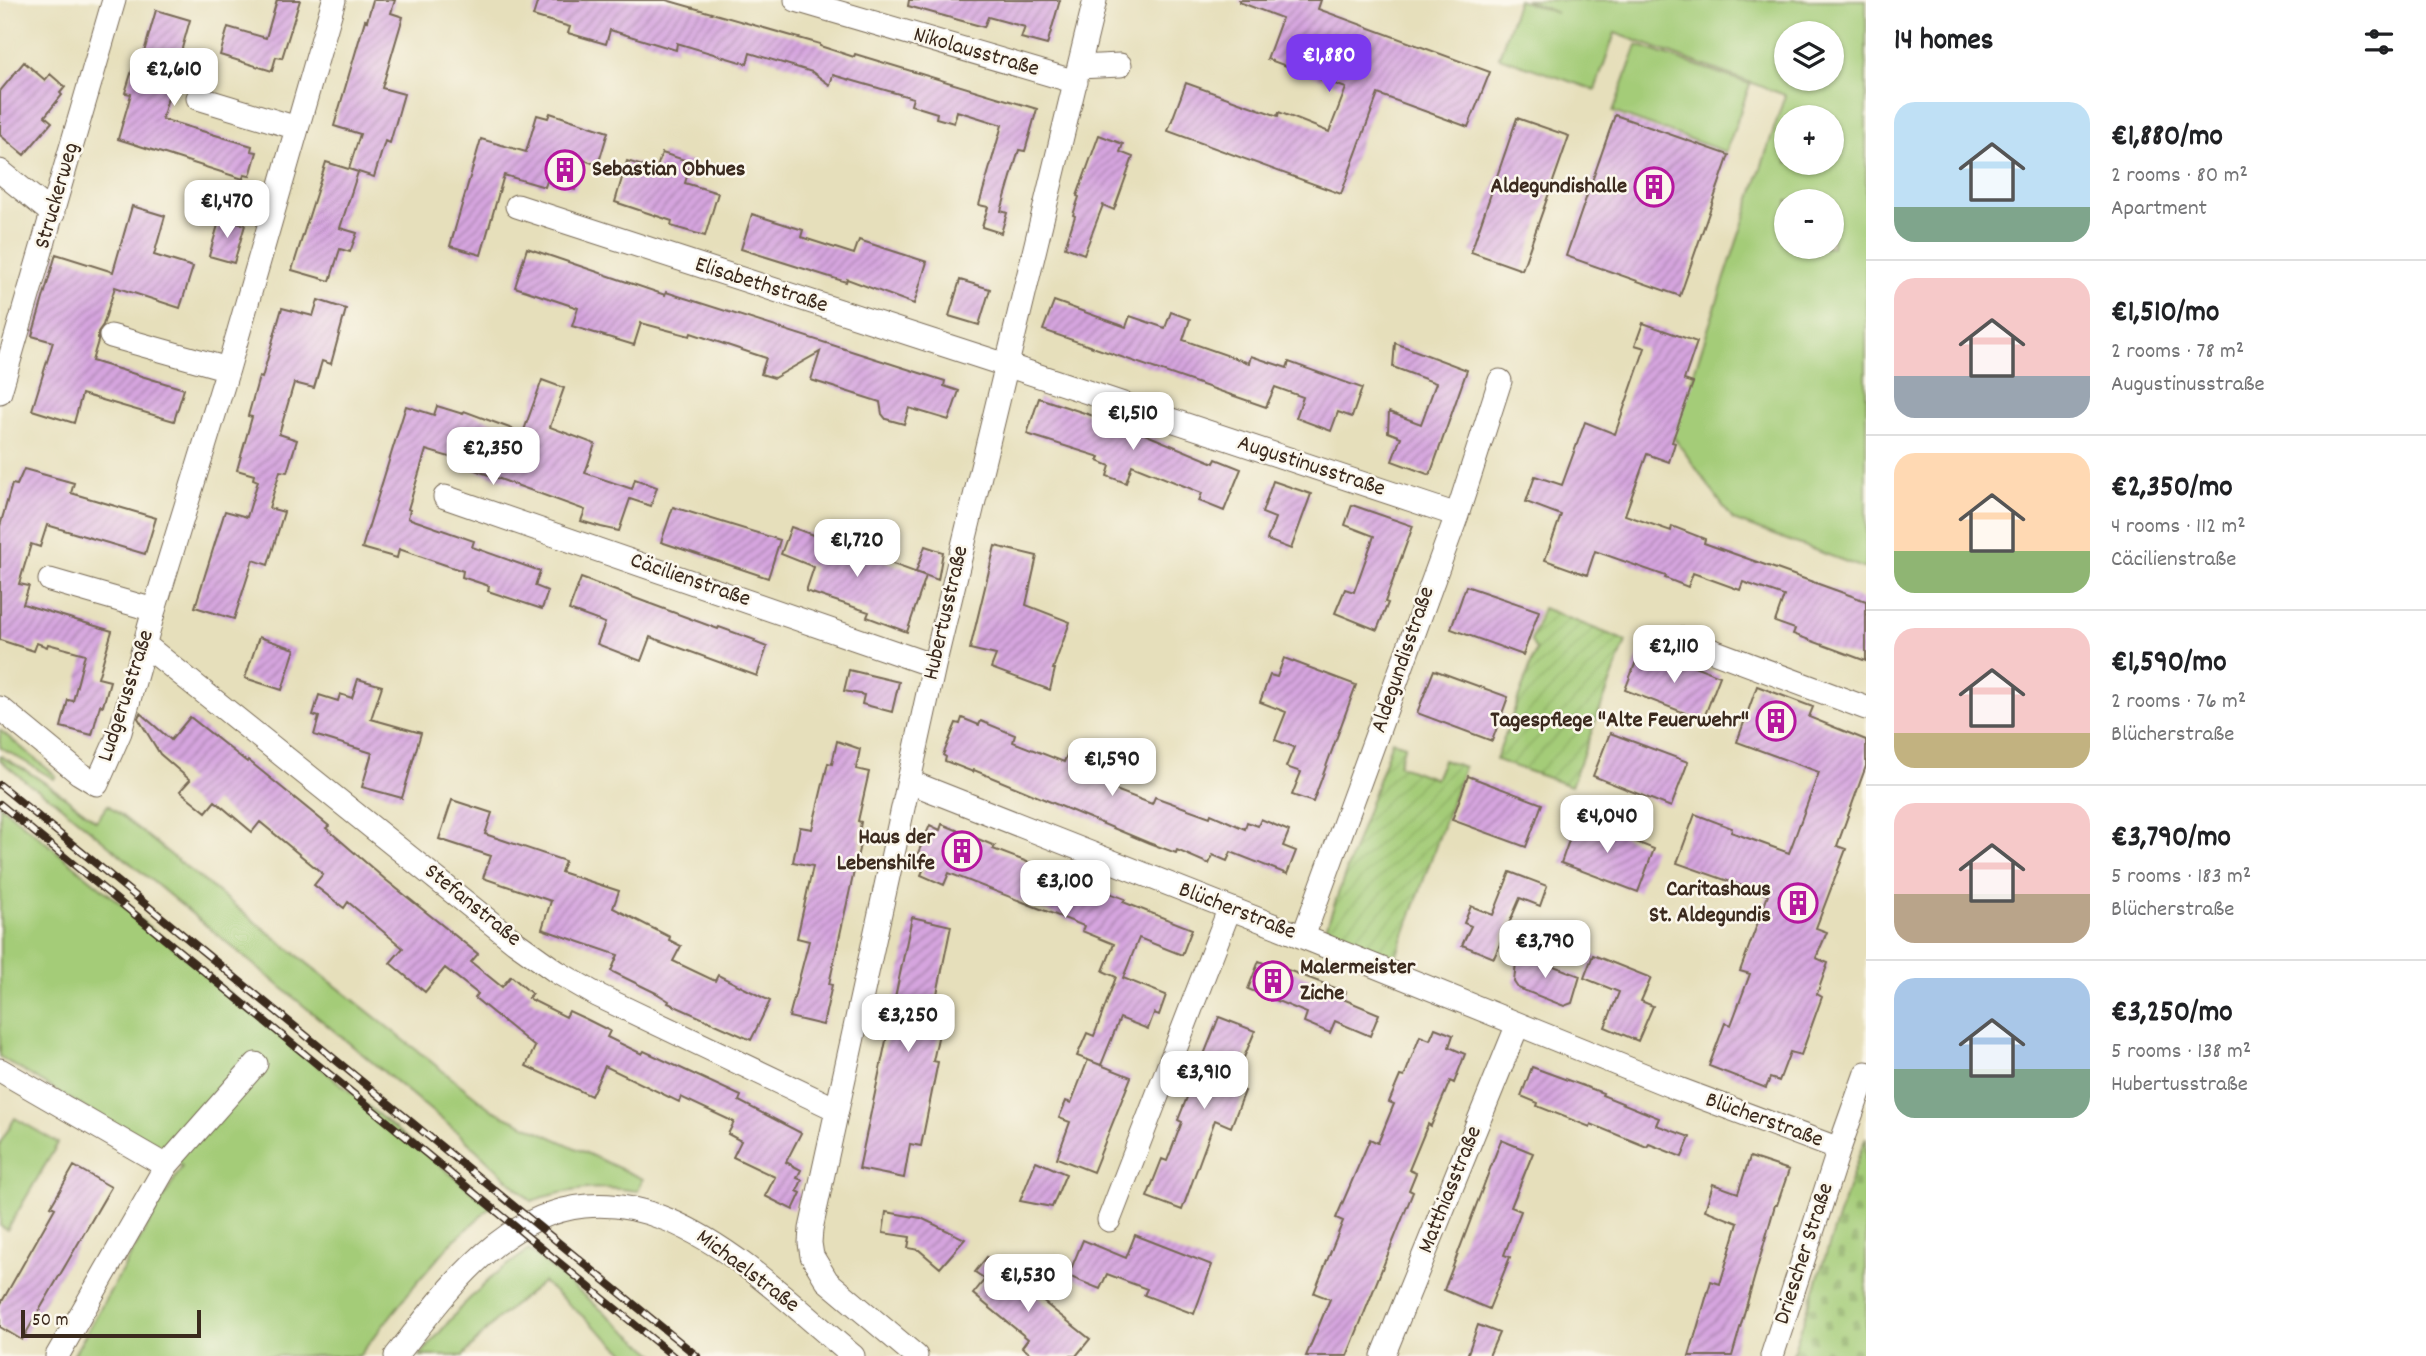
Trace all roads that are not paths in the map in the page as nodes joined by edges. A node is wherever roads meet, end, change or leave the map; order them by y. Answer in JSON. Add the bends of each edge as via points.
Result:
{"nodes":[{"id":1,"x":114,"y":0,"type":"edge"},
{"id":2,"x":334,"y":0,"type":"edge"},
{"id":3,"x":796,"y":0,"type":"edge"},
{"id":4,"x":1095,"y":0,"type":"edge"},
{"id":5,"x":1120,"y":65,"type":"dead end"},
{"id":6,"x":1078,"y":75,"type":"junction"},
{"id":7,"x":198,"y":98,"type":"dead end"},
{"id":8,"x":298,"y":128,"type":"junction"},
{"id":9,"x":0,"y":171,"type":"edge"},
{"id":10,"x":517,"y":206,"type":"dead end"},
{"id":11,"x":53,"y":214,"type":"junction"},
{"id":12,"x":111,"y":336,"type":"dead end"},
{"id":13,"x":1006,"y":365,"type":"junction"},
{"id":14,"x":228,"y":369,"type":"junction"},
{"id":15,"x":1500,"y":381,"type":"dead end"},
{"id":16,"x":0,"y":392,"type":"edge"},
{"id":17,"x":445,"y":497,"type":"dead end"},
{"id":18,"x":1457,"y":515,"type":"junction"},
{"id":19,"x":50,"y":579,"type":"dead end"},
{"id":20,"x":154,"y":610,"type":"junction"},
{"id":21,"x":145,"y":645,"type":"junction"},
{"id":22,"x":1654,"y":650,"type":"dead end"},
{"id":23,"x":934,"y":666,"type":"junction"},
{"id":24,"x":0,"y":708,"type":"edge"},
{"id":25,"x":1866,"y":708,"type":"edge"},
{"id":26,"x":910,"y":782,"type":"junction"},
{"id":27,"x":1229,"y":910,"type":"junction"},
{"id":28,"x":1303,"y":937,"type":"junction"},
{"id":29,"x":1518,"y":1024,"type":"junction"},
{"id":30,"x":256,"y":1064,"type":"dead end"},
{"id":31,"x":0,"y":1070,"type":"edge"},
{"id":32,"x":1866,"y":1073,"type":"edge"},
{"id":33,"x":836,"y":1109,"type":"junction"},
{"id":34,"x":1839,"y":1149,"type":"junction"},
{"id":35,"x":166,"y":1166,"type":"junction"},
{"id":36,"x":1110,"y":1220,"type":"dead end"},
{"id":37,"x":811,"y":1230,"type":"joint"},
{"id":38,"x":57,"y":1356,"type":"edge"},
{"id":39,"x":396,"y":1356,"type":"edge"},
{"id":40,"x":853,"y":1356,"type":"edge"},
{"id":41,"x":916,"y":1356,"type":"edge"},
{"id":42,"x":1383,"y":1356,"type":"edge"},
{"id":43,"x":1772,"y":1356,"type":"edge"}],
"edges":[{"from":1,"to":11,"type":"street","name":"Struckerweg"},
{"from":2,"to":8,"type":"street","name":"Ludgerusstraße"},
{"from":3,"to":6,"type":"street","name":"Nikolausstraße"},
{"from":4,"to":6,"type":"street","name":"Hubertusstraße"},
{"from":5,"to":6,"type":"street"},
{"from":6,"to":13,"type":"street","name":"Hubertusstraße"},
{"from":7,"to":8,"type":"street"},
{"from":8,"to":14,"type":"street","name":"Ludgerusstraße"},
{"from":9,"to":11,"type":"street"},
{"from":10,"to":13,"type":"street","name":"Elisabethstraße"},
{"from":11,"to":16,"type":"street","name":"Struckerweg"},
{"from":12,"to":14,"type":"street"},
{"from":13,"to":18,"type":"street","name":"Augustinusstraße"},
{"from":13,"to":23,"type":"street","name":"Hubertusstraße"},
{"from":14,"to":20,"type":"street","name":"Ludgerusstraße"},
{"from":15,"to":18,"type":"street","name":"Aldegundisstraße"},
{"from":17,"to":23,"type":"street","name":"Cäcilienstraße"},
{"from":18,"to":28,"type":"street","name":"Aldegundisstraße"},
{"from":19,"to":20,"type":"street","name":"Ludgerusstraße"},
{"from":20,"to":21,"type":"street","name":"Ludgerusstraße"},
{"from":21,"to":24,"type":"street","name":"Ludgerusstraße","via":[[120,733],[97,784]]},
{"from":21,"to":33,"type":"street","name":"Stefanstraße","via":[[557,972]]},
{"from":22,"to":25,"type":"street","via":[[1681,639]]},
{"from":23,"to":26,"type":"street","name":"Hubertusstraße"},
{"from":26,"to":27,"type":"street","name":"Blücherstraße"},
{"from":26,"to":33,"type":"street","name":"Hubertusstraße"},
{"from":27,"to":28,"type":"street","name":"Blücherstraße"},
{"from":27,"to":36,"type":"street"},
{"from":28,"to":29,"type":"street","name":"Blücherstraße"},
{"from":29,"to":34,"type":"street","name":"Blücherstraße"},
{"from":29,"to":42,"type":"street","name":"Matthiasstraße"},
{"from":30,"to":35,"type":"street"},
{"from":31,"to":35,"type":"street"},
{"from":32,"to":34,"type":"street","name":"Driescher Straße"},
{"from":33,"to":37,"type":"street","name":"Hubertusstraße"},
{"from":34,"to":43,"type":"street","name":"Driescher Straße"},
{"from":35,"to":38,"type":"street"},
{"from":37,"to":41,"type":"street","name":"Michaelstraße","via":[[812,1256],[827,1281]]},
{"from":39,"to":40,"type":"street","name":"Michaelstraße","via":[[460,1276],[496,1245],[529,1222],[550,1214],[607,1206],[652,1213],[706,1237]]}]}
